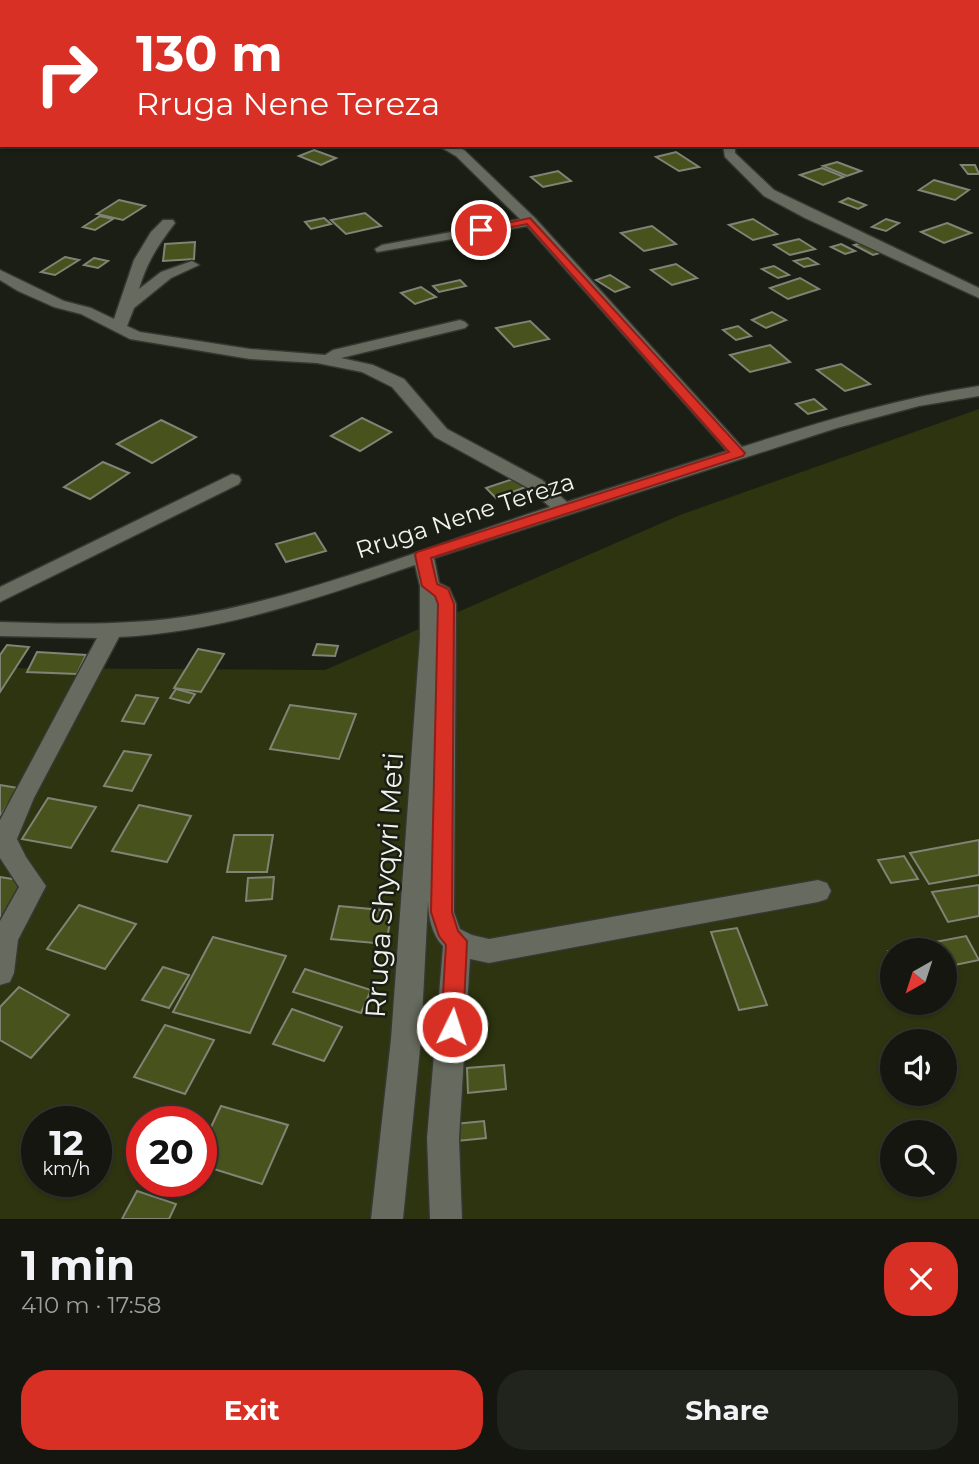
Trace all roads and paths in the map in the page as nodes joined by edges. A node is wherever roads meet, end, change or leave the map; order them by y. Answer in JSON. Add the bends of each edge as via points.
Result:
{"nodes":[{"id":1,"x":447,"y":147,"type":"edge"},
{"id":2,"x":729,"y":147,"type":"edge"},
{"id":3,"x":530,"y":221,"type":"junction"},
{"id":4,"x":168,"y":223,"type":"dead end"},
{"id":5,"x":382,"y":249,"type":"dead end"},
{"id":6,"x":191,"y":265,"type":"dead end"},
{"id":7,"x":0,"y":274,"type":"edge"},
{"id":8,"x":979,"y":294,"type":"edge"},
{"id":9,"x":129,"y":305,"type":"junction"},
{"id":10,"x":460,"y":325,"type":"dead end"},
{"id":11,"x":119,"y":327,"type":"junction"},
{"id":12,"x":317,"y":358,"type":"junction"},
{"id":13,"x":979,"y":391,"type":"edge"},
{"id":14,"x":738,"y":453,"type":"junction"},
{"id":15,"x":232,"y":480,"type":"dead end"},
{"id":16,"x":563,"y":508,"type":"junction"},
{"id":17,"x":423,"y":555,"type":"junction"},
{"id":18,"x":430,"y":586,"type":"junction"},
{"id":19,"x":0,"y":595,"type":"edge"},
{"id":20,"x":0,"y":629,"type":"edge"},
{"id":21,"x":111,"y":631,"type":"junction"},
{"id":22,"x":818,"y":891,"type":"dead end"},
{"id":23,"x":457,"y":941,"type":"junction"},
{"id":24,"x":0,"y":972,"type":"edge"},
{"id":25,"x":387,"y":1219,"type":"edge"},
{"id":26,"x":446,"y":1219,"type":"edge"}],
"edges":[{"from":1,"to":3,"type":"street","via":[[460,153]]},
{"from":2,"to":8,"type":"street","via":[[729,154],[769,193]]},
{"from":3,"to":5,"type":"street"},
{"from":3,"to":14,"type":"street"},
{"from":4,"to":9,"type":"street","via":[[145,249]]},
{"from":6,"to":9,"type":"street","via":[[166,275]]},
{"from":7,"to":11,"type":"street"},
{"from":9,"to":11,"type":"street"},
{"from":10,"to":12,"type":"street"},
{"from":11,"to":12,"type":"street","via":[[158,341]]},
{"from":12,"to":16,"type":"street","via":[[368,368],[398,383],[442,433],[535,484]]},
{"from":13,"to":14,"type":"street","name":"Rruga Nene Tereza","via":[[889,407]]},
{"from":14,"to":16,"type":"street","name":"Rruga Nene Tereza"},
{"from":15,"to":19,"type":"street"},
{"from":16,"to":17,"type":"street","name":"Rruga Nene Tereza"},
{"from":17,"to":18,"type":"street","name":"Rruga Shyqyri Meti"},
{"from":17,"to":21,"type":"street","name":"Rruga Nene Tereza","via":[[245,613]]},
{"from":18,"to":23,"type":"street","via":[[442,593],[446,604],[441,912],[449,936]]},
{"from":18,"to":25,"type":"street","name":"Rruga Shyqyri Meti","via":[[431,638],[406,1039]]},
{"from":20,"to":21,"type":"street","name":"Rruga Nene Tereza"},
{"from":21,"to":24,"type":"street","via":[[4,839],[33,886],[4,939]]},
{"from":22,"to":23,"type":"street","via":[[489,951]]},
{"from":23,"to":26,"type":"street","via":[[443,1138]]}]}
